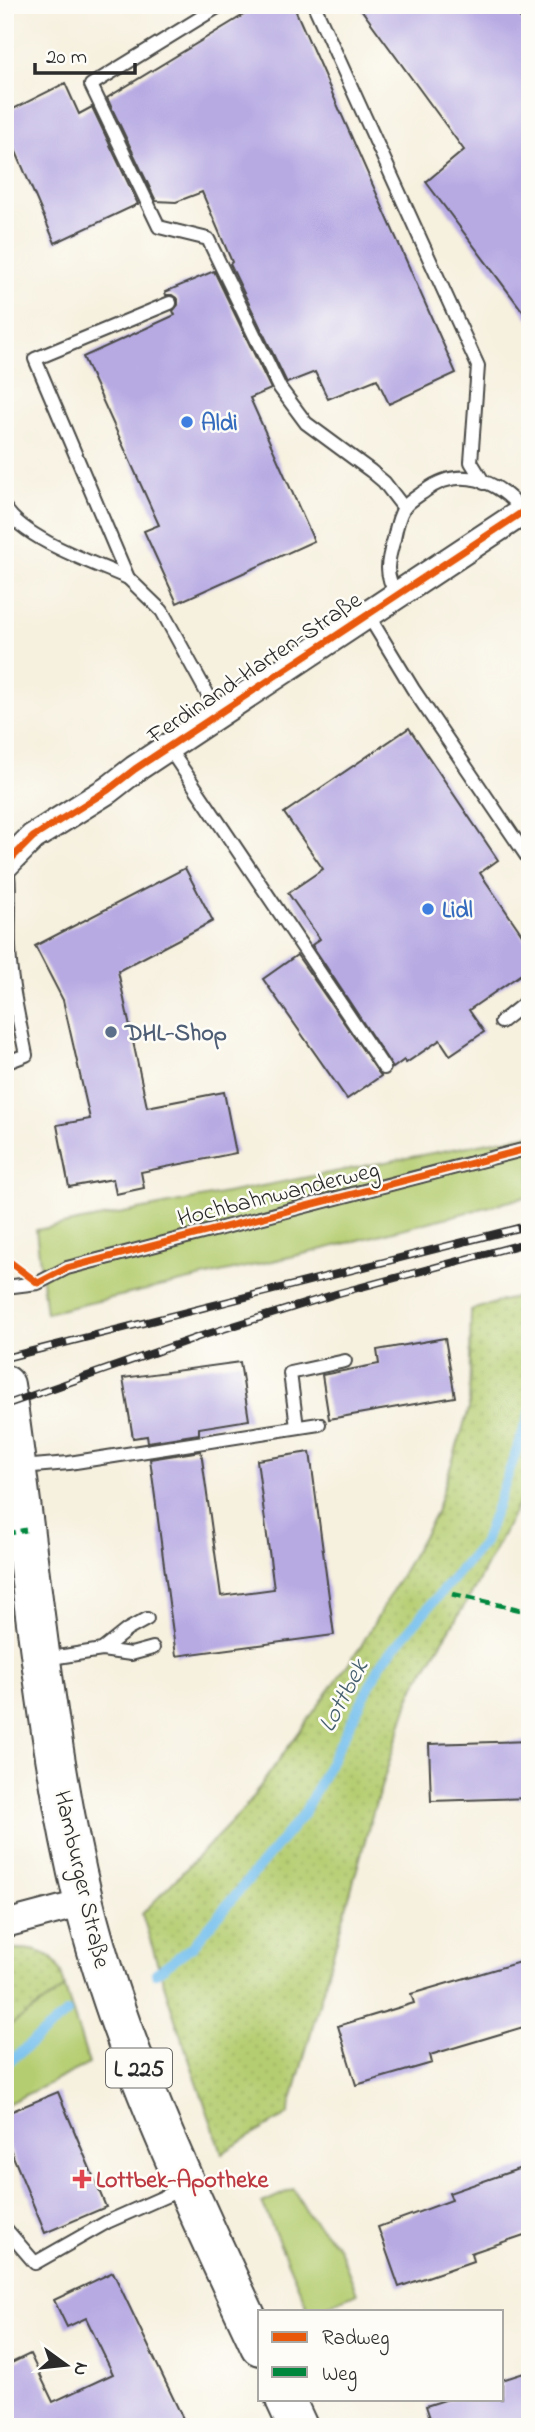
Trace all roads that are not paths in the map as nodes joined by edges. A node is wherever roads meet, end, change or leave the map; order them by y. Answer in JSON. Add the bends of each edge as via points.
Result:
{"nodes":[{"id":1,"x":221,"y":5,"type":"edge"},
{"id":2,"x":314,"y":5,"type":"edge"},
{"id":3,"x":170,"y":303,"type":"dead end"},
{"id":4,"x":484,"y":483,"type":"junction"},
{"id":5,"x":5,"y":508,"type":"edge"},
{"id":6,"x":404,"y":508,"type":"junction"},
{"id":7,"x":526,"y":510,"type":"edge"},
{"id":8,"x":128,"y":579,"type":"junction"},
{"id":9,"x":397,"y":596,"type":"junction"},
{"id":10,"x":368,"y":615,"type":"junction"},
{"id":11,"x":219,"y":715,"type":"junction"},
{"id":12,"x":168,"y":747,"type":"junction"},
{"id":13,"x":5,"y":835,"type":"edge"},
{"id":14,"x":33,"y":837,"type":"junction"},
{"id":15,"x":530,"y":861,"type":"edge"},
{"id":16,"x":6,"y":865,"type":"edge"},
{"id":17,"x":530,"y":999,"type":"edge"},
{"id":18,"x":500,"y":1022,"type":"dead end"},
{"id":19,"x":5,"y":1063,"type":"edge"},
{"id":20,"x":384,"y":1068,"type":"dead end"},
{"id":21,"x":530,"y":1148,"type":"edge"},
{"id":22,"x":5,"y":1287,"type":"edge"},
{"id":23,"x":345,"y":1362,"type":"dead end"},
{"id":24,"x":5,"y":1385,"type":"edge"},
{"id":25,"x":319,"y":1424,"type":"dead end"},
{"id":26,"x":298,"y":1427,"type":"junction"},
{"id":27,"x":18,"y":1468,"type":"junction"},
{"id":28,"x":147,"y":1619,"type":"dead end"},
{"id":29,"x":153,"y":1648,"type":"dead end"},
{"id":30,"x":102,"y":1650,"type":"junction"},
{"id":31,"x":41,"y":1659,"type":"junction"},
{"id":32,"x":84,"y":1903,"type":"junction"},
{"id":33,"x":5,"y":1924,"type":"edge"},
{"id":34,"x":188,"y":2186,"type":"junction"},
{"id":35,"x":5,"y":2228,"type":"edge"},
{"id":36,"x":258,"y":2342,"type":"edge"},
{"id":37,"x":285,"y":2400,"type":"edge"},
{"id":38,"x":298,"y":2427,"type":"edge"}],
"edges":[{"from":1,"to":6,"type":"lane","via":[[91,85],[159,227],[208,239],[288,401],[306,423],[384,482]]},
{"from":2,"to":4,"type":"lane","via":[[478,366],[471,461]]},
{"from":3,"to":8,"type":"lane","via":[[35,359]]},
{"from":4,"to":6,"type":"lane","via":[[447,478]]},
{"from":4,"to":7,"type":"lane"},
{"from":5,"to":8,"type":"lane","via":[[17,523],[44,540]]},
{"from":6,"to":9,"type":"lane","via":[[387,571]]},
{"from":7,"to":9,"type":"street","name":"Ferdinand-Harten-Straße"},
{"from":8,"to":11,"type":"lane","via":[[162,611]]},
{"from":9,"to":10,"type":"street","name":"Ferdinand-Harten-Straße"},
{"from":10,"to":11,"type":"street","name":"Ferdinand-Harten-Straße"},
{"from":10,"to":15,"type":"lane"},
{"from":11,"to":12,"type":"street","name":"Ferdinand-Harten-Straße"},
{"from":12,"to":14,"type":"street","name":"Ferdinand-Harten-Straße"},
{"from":12,"to":20,"type":"lane"},
{"from":13,"to":14,"type":"street"},
{"from":14,"to":16,"type":"street","name":"Ferdinand-Harten-Straße"},
{"from":16,"to":19,"type":"lane","via":[[9,948],[26,1055]]},
{"from":17,"to":18,"type":"lane"},
{"from":21,"to":22,"type":"lane","name":"Hochbahnwanderweg","via":[[67,1268],[38,1283]]},
{"from":23,"to":26,"type":"lane","via":[[290,1373]]},
{"from":24,"to":27,"type":"main road","name":"Hamburger Straße","number":"L 225"},
{"from":25,"to":26,"type":"lane"},
{"from":26,"to":27,"type":"lane"},
{"from":27,"to":31,"type":"main road","name":"Hamburger Straße","number":"L 225"},
{"from":28,"to":30,"type":"lane"},
{"from":29,"to":30,"type":"lane","via":[[131,1654]]},
{"from":30,"to":31,"type":"lane"},
{"from":31,"to":32,"type":"main road","name":"Hamburger Straße","number":"L 225"},
{"from":32,"to":33,"type":"street"},
{"from":32,"to":34,"type":"main road","name":"Hamburger Straße","number":"L 225","via":[[118,2012]]},
{"from":34,"to":35,"type":"lane","via":[[107,2222],[35,2263]]},
{"from":34,"to":36,"type":"main road","name":"Hamburger Straße","number":"L 225"},
{"from":37,"to":38,"type":"main road"}]}
